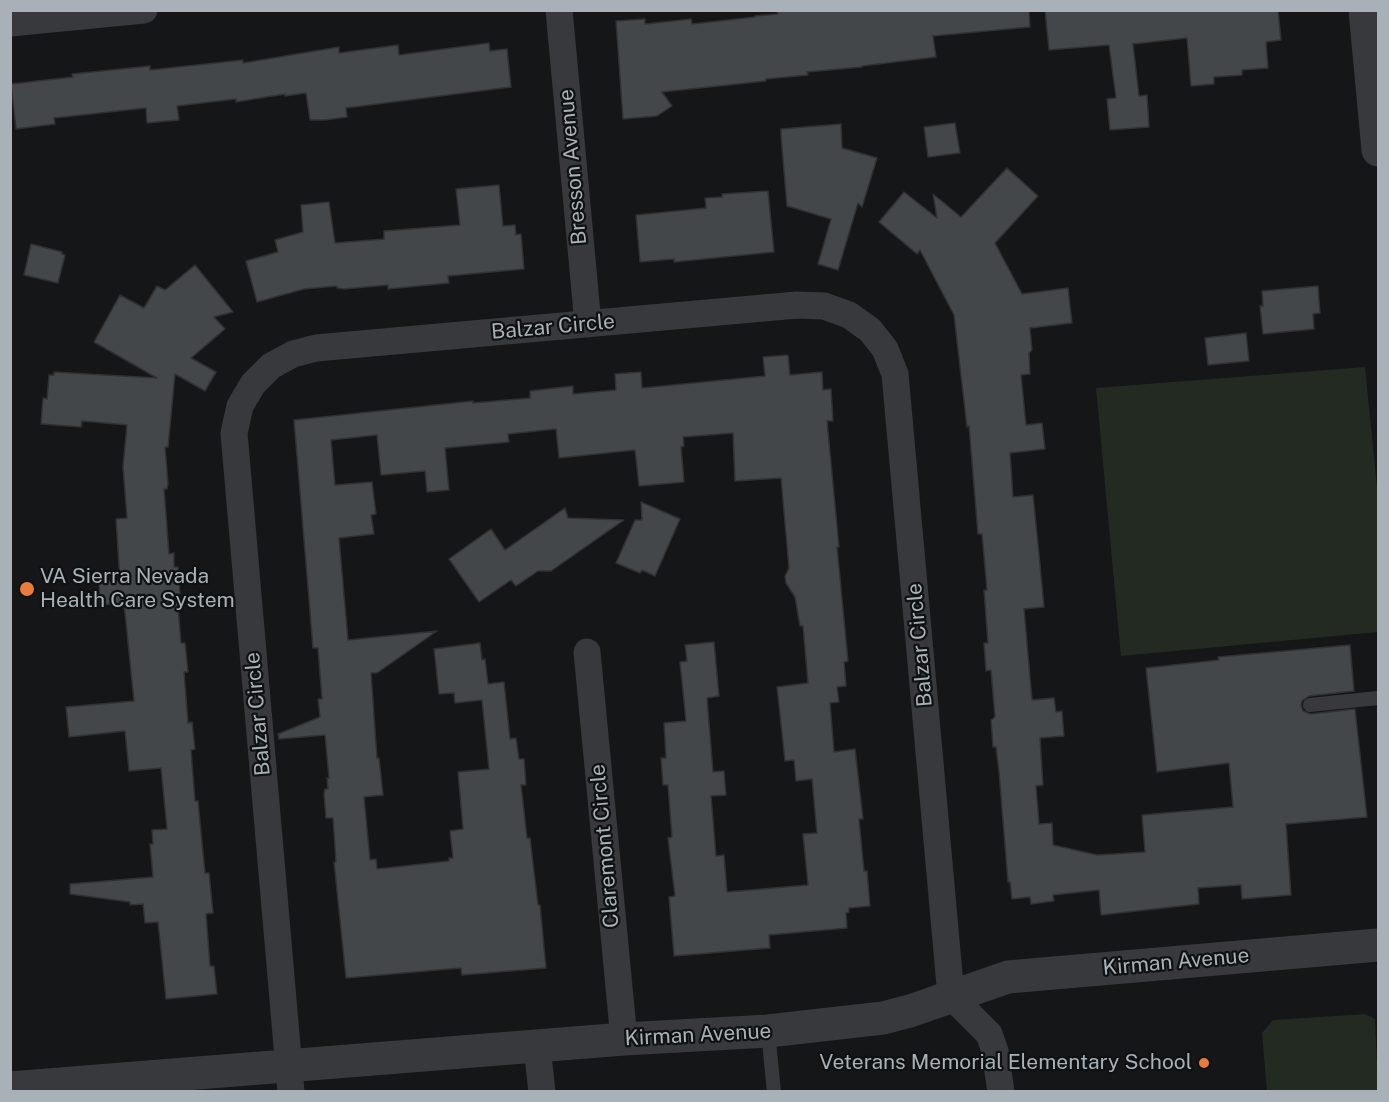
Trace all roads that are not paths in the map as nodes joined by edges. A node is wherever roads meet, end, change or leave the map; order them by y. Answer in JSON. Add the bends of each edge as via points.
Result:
{"nodes":[{"id":1,"x":144,"y":10,"type":"edge"},
{"id":2,"x":559,"y":10,"type":"edge"},
{"id":3,"x":1365,"y":10,"type":"edge"},
{"id":4,"x":10,"y":22,"type":"edge"},
{"id":5,"x":1373,"y":43,"type":"edge"},
{"id":6,"x":1378,"y":150,"type":"edge"},
{"id":7,"x":588,"y":324,"type":"junction"},
{"id":8,"x":587,"y":652,"type":"dead end"},
{"id":9,"x":1378,"y":698,"type":"edge"},
{"id":10,"x":1310,"y":705,"type":"dead end"},
{"id":11,"x":1378,"y":945,"type":"edge"},
{"id":12,"x":951,"y":996,"type":"junction"},
{"id":13,"x":768,"y":1031,"type":"junction"},
{"id":14,"x":624,"y":1039,"type":"junction"},
{"id":15,"x":537,"y":1047,"type":"junction"},
{"id":16,"x":290,"y":1078,"type":"edge"},
{"id":17,"x":10,"y":1088,"type":"edge"},
{"id":18,"x":542,"y":1092,"type":"edge"},
{"id":19,"x":774,"y":1092,"type":"edge"},
{"id":20,"x":1001,"y":1092,"type":"edge"}],
"edges":[{"from":1,"to":4,"type":"street"},
{"from":2,"to":7,"type":"street","name":"Bresson Avenue"},
{"from":3,"to":5,"type":"street"},
{"from":5,"to":6,"type":"street"},
{"from":7,"to":12,"type":"street","name":"Balzar Circle","via":[[797,305],[824,306],[849,315],[870,330],[885,349],[895,374]]},
{"from":7,"to":16,"type":"street","name":"Balzar Circle","via":[[316,348],[271,366],[253,384],[240,406],[234,433]]},
{"from":8,"to":14,"type":"street","name":"Claremont Circle"},
{"from":9,"to":10,"type":"lane"},
{"from":11,"to":12,"type":"street","name":"Kirman Avenue","via":[[1022,975]]},
{"from":12,"to":13,"type":"street","name":"Kirman Avenue","via":[[883,1018]]},
{"from":12,"to":20,"type":"street","via":[[989,1034]]},
{"from":13,"to":14,"type":"street","name":"Kirman Avenue"},
{"from":13,"to":19,"type":"lane"},
{"from":14,"to":15,"type":"street","name":"Kirman Avenue"},
{"from":15,"to":16,"type":"street","name":"Kirman Avenue"},
{"from":15,"to":18,"type":"street"},
{"from":16,"to":17,"type":"street","name":"Kirman Avenue"}]}
